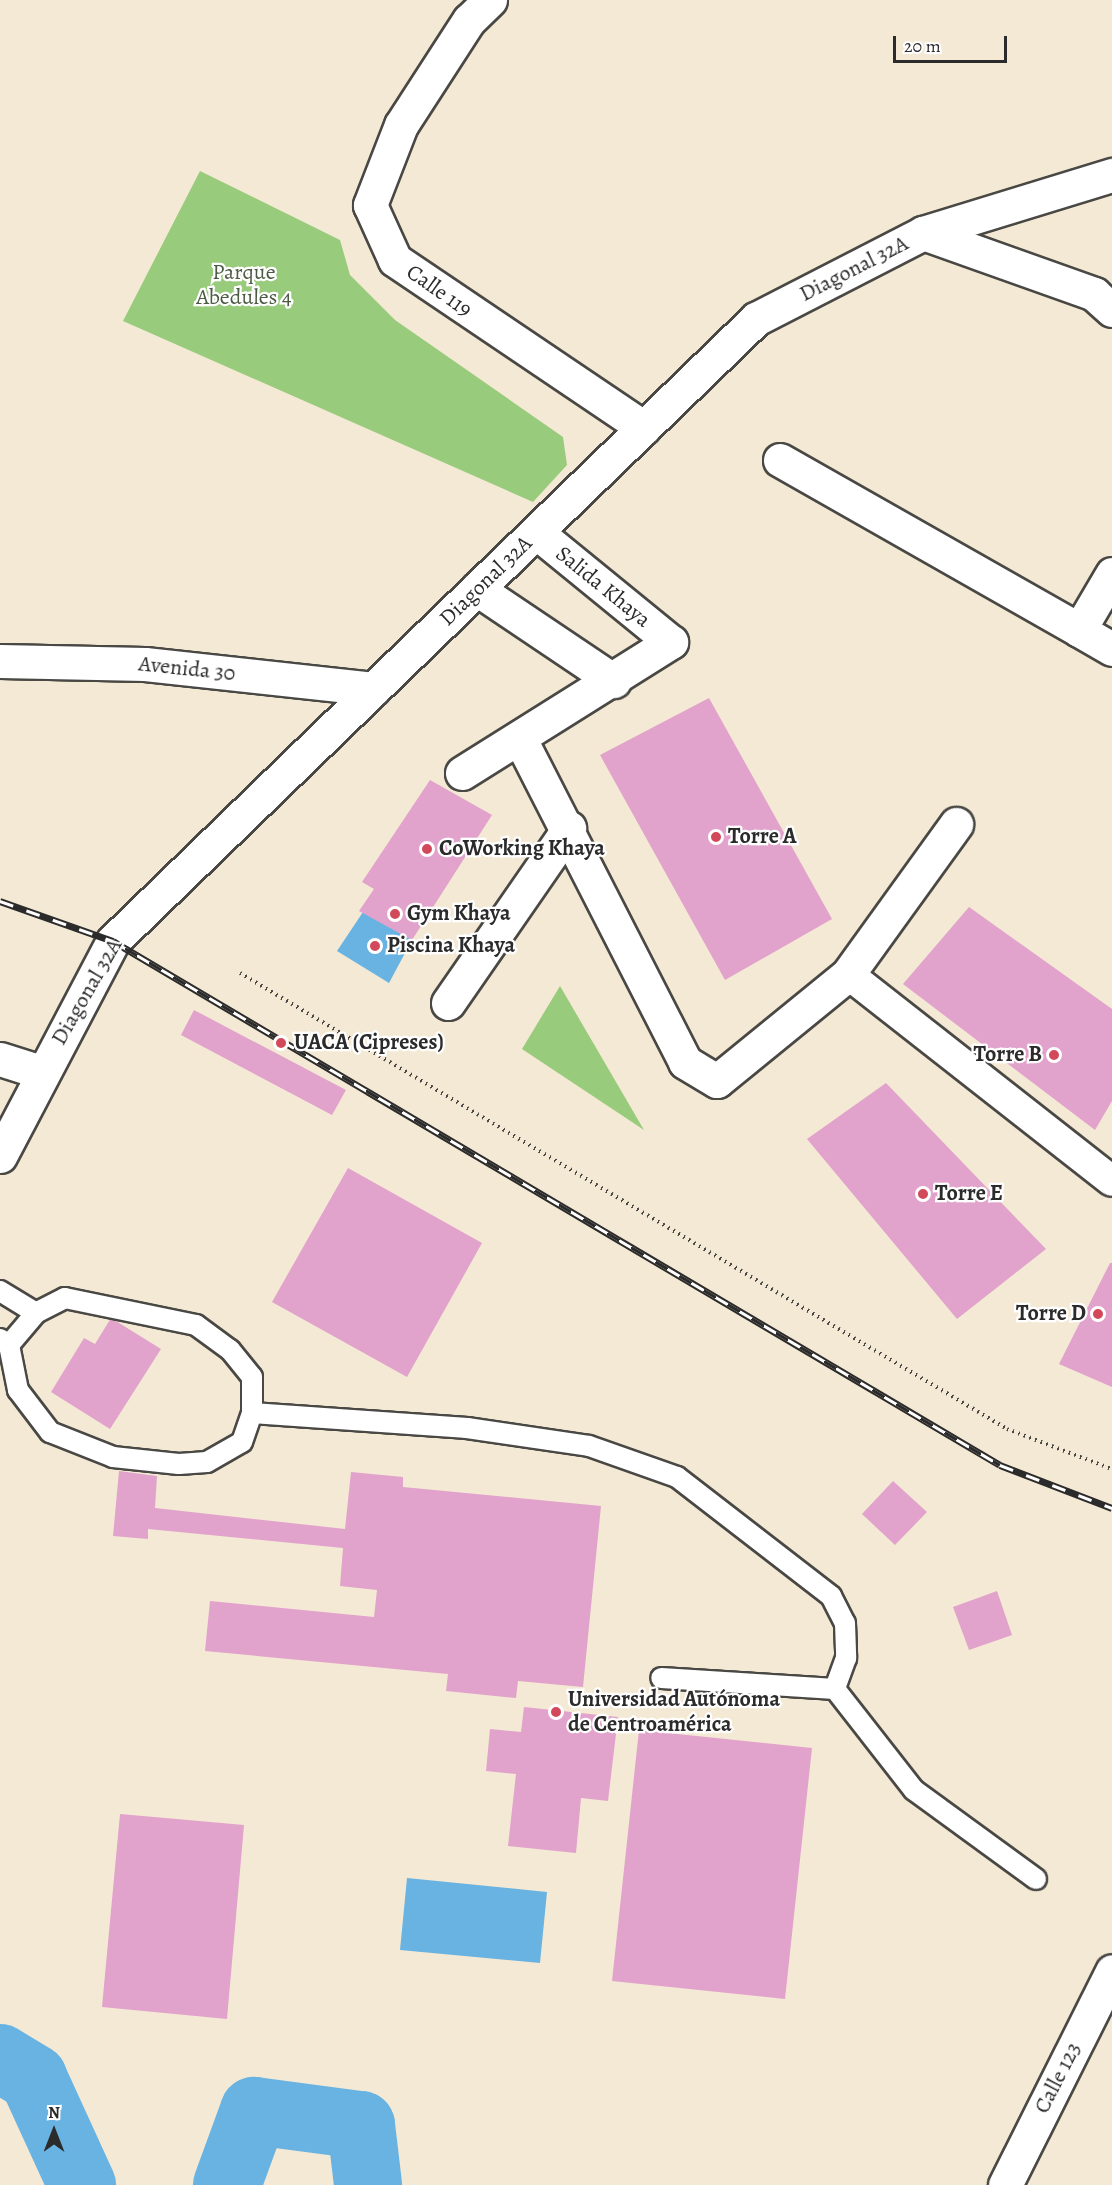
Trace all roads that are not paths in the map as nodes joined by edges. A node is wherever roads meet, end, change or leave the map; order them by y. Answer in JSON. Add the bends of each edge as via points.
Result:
{"nodes":[{"id":1,"x":490,"y":0,"type":"edge"},
{"id":2,"x":1112,"y":175,"type":"edge"},
{"id":3,"x":923,"y":233,"type":"junction"},
{"id":4,"x":1112,"y":310,"type":"edge"},
{"id":5,"x":644,"y":428,"type":"junction"},
{"id":6,"x":780,"y":460,"type":"dead end"},
{"id":7,"x":536,"y":532,"type":"junction"},
{"id":8,"x":1112,"y":574,"type":"edge"},
{"id":9,"x":477,"y":589,"type":"junction"},
{"id":10,"x":1079,"y":630,"type":"junction"},
{"id":11,"x":1112,"y":649,"type":"edge"},
{"id":12,"x":0,"y":661,"type":"edge"},
{"id":13,"x":614,"y":681,"type":"junction"},
{"id":14,"x":374,"y":689,"type":"junction"},
{"id":15,"x":520,"y":739,"type":"junction"},
{"id":16,"x":462,"y":773,"type":"dead end"},
{"id":17,"x":956,"y":824,"type":"dead end"},
{"id":18,"x":569,"y":828,"type":"junction"},
{"id":19,"x":848,"y":974,"type":"junction"},
{"id":20,"x":448,"y":1003,"type":"dead end"},
{"id":21,"x":0,"y":1059,"type":"edge"},
{"id":22,"x":41,"y":1072,"type":"junction"},
{"id":23,"x":0,"y":1156,"type":"edge"},
{"id":24,"x":1108,"y":1169,"type":"edge"},
{"id":25,"x":0,"y":1291,"type":"edge"},
{"id":26,"x":36,"y":1313,"type":"junction"},
{"id":27,"x":5,"y":1342,"type":"edge"},
{"id":28,"x":252,"y":1413,"type":"junction"},
{"id":29,"x":661,"y":1678,"type":"dead end"},
{"id":30,"x":834,"y":1689,"type":"junction"},
{"id":31,"x":1036,"y":1879,"type":"dead end"},
{"id":32,"x":1112,"y":1971,"type":"edge"},
{"id":33,"x":1005,"y":2185,"type":"edge"}],
"edges":[{"from":1,"to":5,"type":"street","name":"Calle 119","via":[[469,20],[401,125],[370,205],[395,260]]},
{"from":2,"to":3,"type":"street","name":"Diagonal 32A"},
{"from":3,"to":4,"type":"street","via":[[1094,294]]},
{"from":3,"to":5,"type":"street","name":"Diagonal 32A","via":[[756,319]]},
{"from":5,"to":7,"type":"street","name":"Diagonal 32A"},
{"from":6,"to":10,"type":"street"},
{"from":7,"to":9,"type":"street","name":"Diagonal 32A"},
{"from":7,"to":13,"type":"street","name":"Salida Khaya","via":[[670,642]]},
{"from":8,"to":10,"type":"street"},
{"from":9,"to":13,"type":"street"},
{"from":9,"to":14,"type":"street","name":"Diagonal 32A"},
{"from":10,"to":11,"type":"street"},
{"from":12,"to":14,"type":"street","name":"Avenida 30","via":[[145,664]]},
{"from":13,"to":15,"type":"street"},
{"from":14,"to":22,"type":"street","name":"Diagonal 32A","via":[[113,941]]},
{"from":15,"to":16,"type":"street"},
{"from":15,"to":18,"type":"street"},
{"from":17,"to":19,"type":"street"},
{"from":18,"to":19,"type":"street","via":[[686,1062],[702,1077],[717,1081]]},
{"from":18,"to":20,"type":"street"},
{"from":19,"to":24,"type":"street"},
{"from":21,"to":22,"type":"street"},
{"from":22,"to":23,"type":"street","name":"Diagonal 32A"},
{"from":25,"to":26,"type":"lane"},
{"from":26,"to":27,"type":"lane"},
{"from":26,"to":28,"type":"lane","via":[[65,1298],[196,1325],[230,1350],[252,1377]]},
{"from":27,"to":28,"type":"lane","via":[[18,1390],[50,1432],[113,1457],[207,1462],[242,1442]]},
{"from":28,"to":30,"type":"lane","via":[[467,1428],[589,1446],[677,1478],[831,1596],[846,1635],[844,1667]]},
{"from":29,"to":30,"type":"lane"},
{"from":30,"to":31,"type":"lane","via":[[914,1790]]},
{"from":32,"to":33,"type":"street","name":"Calle 123"}]}
